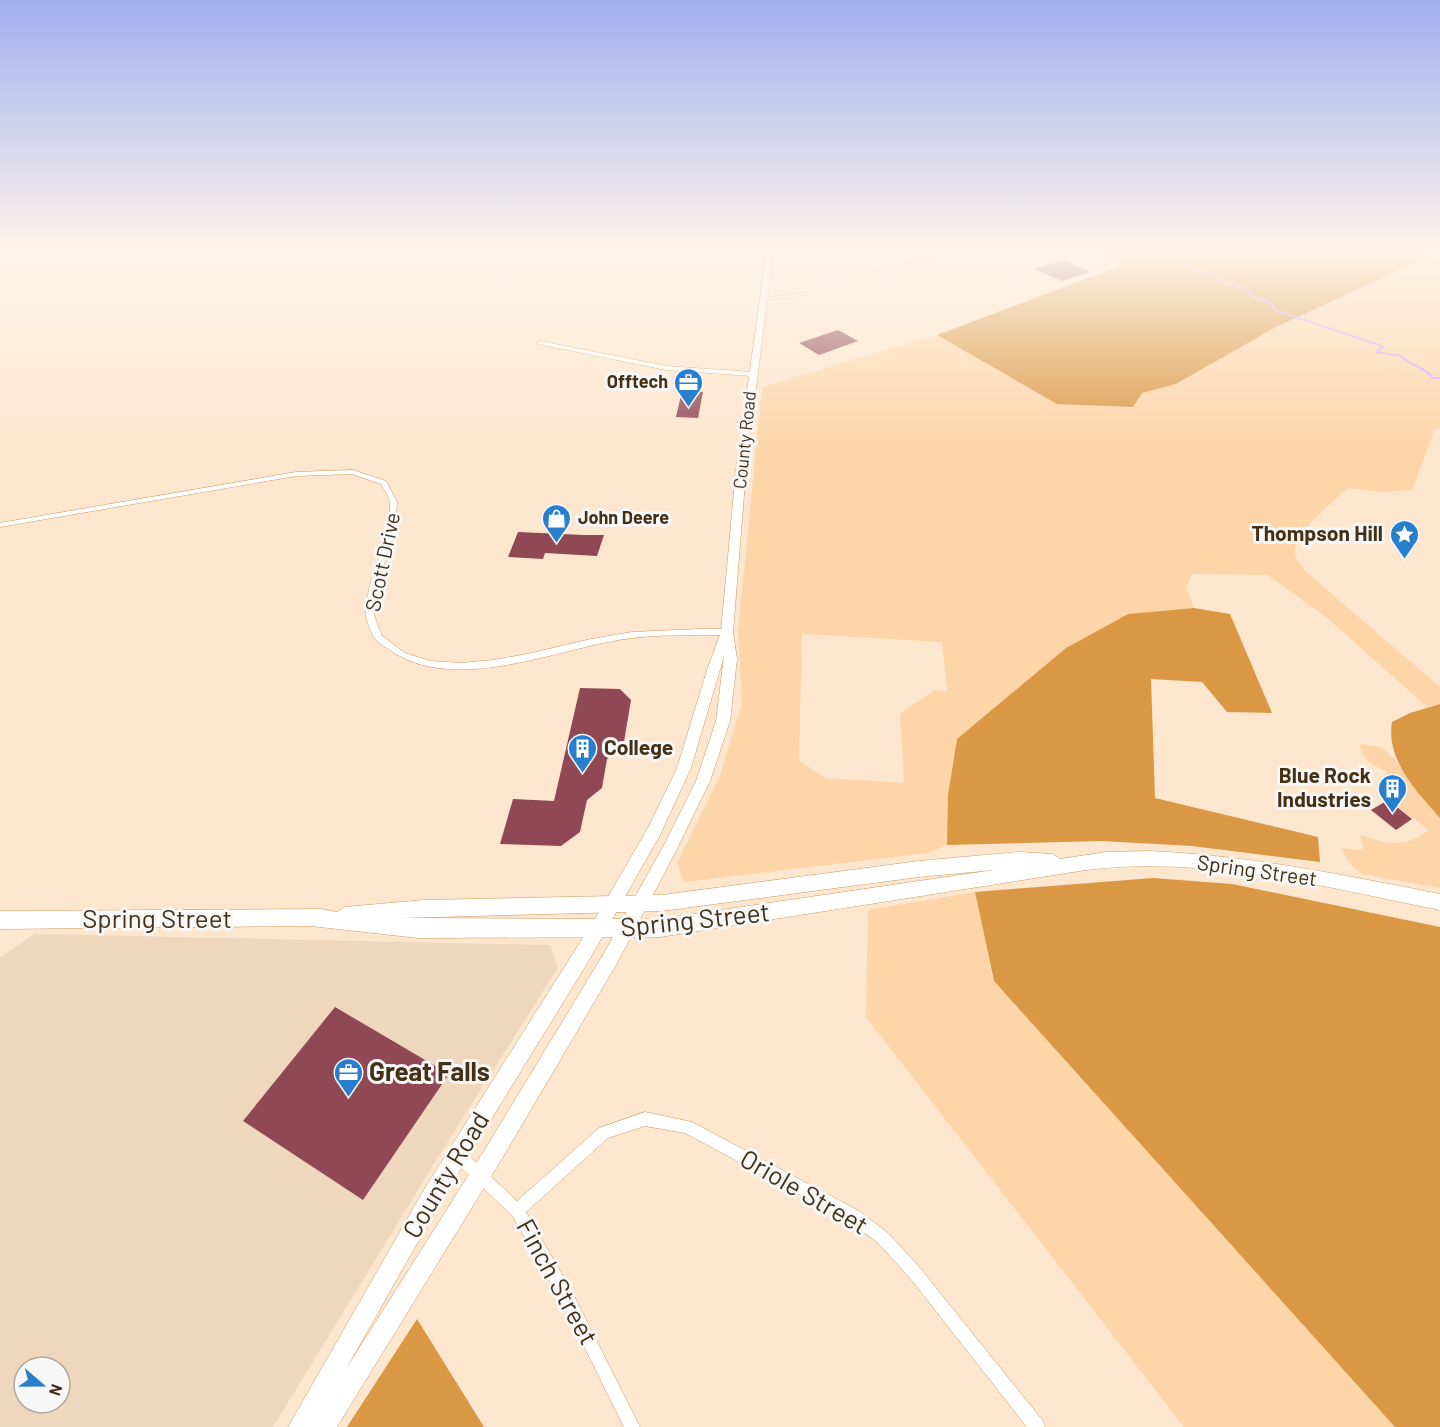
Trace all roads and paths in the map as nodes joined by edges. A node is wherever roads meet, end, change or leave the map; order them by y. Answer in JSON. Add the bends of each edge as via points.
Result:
{"nodes":[{"id":1,"x":760,"y":317,"type":"edge"},
{"id":2,"x":540,"y":343,"type":"dead end"},
{"id":3,"x":752,"y":374,"type":"junction"},
{"id":4,"x":0,"y":525,"type":"edge"},
{"id":5,"x":727,"y":632,"type":"junction"},
{"id":6,"x":1072,"y":863,"type":"junction"},
{"id":7,"x":1440,"y":902,"type":"edge"},
{"id":8,"x":612,"y":903,"type":"junction"},
{"id":9,"x":640,"y":903,"type":"junction"},
{"id":10,"x":313,"y":918,"type":"junction"},
{"id":11,"x":0,"y":920,"type":"edge"},
{"id":12,"x":597,"y":929,"type":"junction"},
{"id":13,"x":626,"y":929,"type":"junction"},
{"id":14,"x":457,"y":1154,"type":"junction"},
{"id":15,"x":480,"y":1175,"type":"junction"},
{"id":16,"x":517,"y":1210,"type":"junction"},
{"id":17,"x":300,"y":1427,"type":"edge"},
{"id":18,"x":322,"y":1427,"type":"edge"},
{"id":19,"x":632,"y":1427,"type":"edge"},
{"id":20,"x":1037,"y":1427,"type":"edge"}],
"edges":[{"from":1,"to":3,"type":"main road","name":"County Road"},
{"from":2,"to":3,"type":"street","via":[[666,368]]},
{"from":3,"to":5,"type":"main road","name":"County Road"},
{"from":4,"to":5,"type":"street","name":"Scott Drive","via":[[296,474],[354,471],[387,487],[395,502],[393,525],[369,605],[371,624],[378,638],[399,653],[432,664],[469,668],[617,637],[656,632]]},
{"from":5,"to":8,"type":"main road","name":"County Road","via":[[677,786]]},
{"from":5,"to":9,"type":"main road","name":"County Road","via":[[731,659],[723,721],[703,781]]},
{"from":6,"to":7,"type":"main road","name":"Spring Street","via":[[1215,863]]},
{"from":6,"to":9,"type":"main road","name":"Spring Street","via":[[1019,860],[919,868]]},
{"from":6,"to":13,"type":"main road","name":"Spring Street","via":[[660,928]]},
{"from":8,"to":9,"type":"main road","name":"Spring Street"},
{"from":8,"to":10,"type":"main road","name":"Spring Street","via":[[424,908]]},
{"from":8,"to":12,"type":"main road","name":"County Road"},
{"from":9,"to":13,"type":"main road","name":"County Road"},
{"from":10,"to":11,"type":"main road","name":"Spring Street"},
{"from":10,"to":12,"type":"main road","name":"Spring Street","via":[[418,929]]},
{"from":12,"to":13,"type":"main road","name":"Spring Street"},
{"from":12,"to":14,"type":"main road","name":"County Road"},
{"from":13,"to":15,"type":"main road","name":"County Road"},
{"from":14,"to":15,"type":"street","name":"Finch Street"},
{"from":14,"to":17,"type":"main road","name":"County Road"},
{"from":15,"to":16,"type":"street","name":"Finch Street"},
{"from":15,"to":18,"type":"main road","name":"County Road"},
{"from":16,"to":19,"type":"street","name":"Finch Street","via":[[572,1306]]},
{"from":16,"to":20,"type":"street","name":"Oriole Street","via":[[604,1133],[645,1119],[687,1127],[854,1216],[883,1238]]}]}
